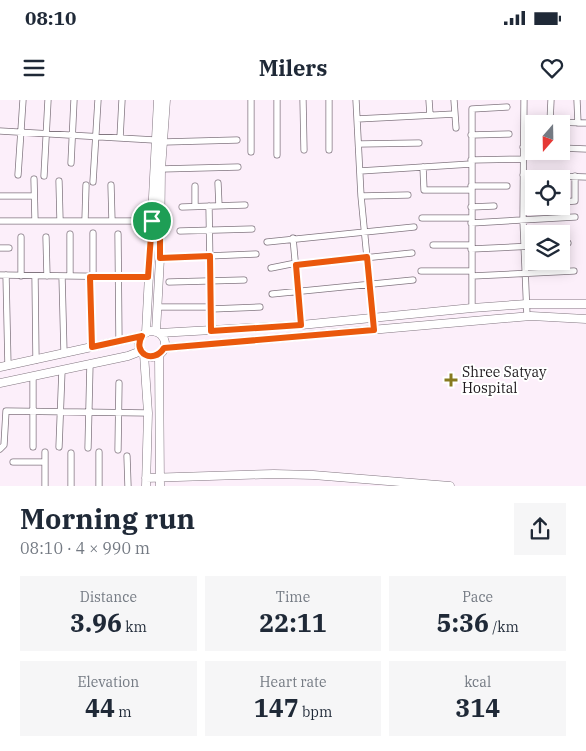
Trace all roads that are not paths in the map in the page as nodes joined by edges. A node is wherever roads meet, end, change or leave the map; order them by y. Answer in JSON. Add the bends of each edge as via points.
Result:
{"nodes":[{"id":1,"x":23,"y":100,"type":"edge"},
{"id":2,"x":48,"y":100,"type":"edge"},
{"id":3,"x":74,"y":100,"type":"edge"},
{"id":4,"x":98,"y":100,"type":"edge"},
{"id":5,"x":122,"y":100,"type":"edge"},
{"id":6,"x":158,"y":100,"type":"edge"},
{"id":7,"x":166,"y":100,"type":"edge"},
{"id":8,"x":251,"y":100,"type":"edge"},
{"id":9,"x":277,"y":100,"type":"edge"},
{"id":10,"x":303,"y":100,"type":"edge"},
{"id":11,"x":329,"y":100,"type":"edge"},
{"id":12,"x":356,"y":100,"type":"edge"},
{"id":13,"x":429,"y":100,"type":"edge"},
{"id":14,"x":454,"y":100,"type":"edge"},
{"id":15,"x":524,"y":100,"type":"edge"},
{"id":16,"x":551,"y":100,"type":"edge"},
{"id":17,"x":577,"y":100,"type":"edge"},
{"id":18,"x":507,"y":106,"type":"dead end"},
{"id":19,"x":455,"y":114,"type":"junction"},
{"id":20,"x":430,"y":115,"type":"junction"},
{"id":21,"x":550,"y":115,"type":"edge"},
{"id":22,"x":357,"y":119,"type":"junction"},
{"id":23,"x":524,"y":121,"type":"joint"},
{"id":24,"x":570,"y":123,"type":"edge"},
{"id":25,"x":578,"y":124,"type":"junction"},
{"id":26,"x":586,"y":124,"type":"edge"},
{"id":27,"x":456,"y":128,"type":"dead end"},
{"id":28,"x":0,"y":131,"type":"edge"},
{"id":29,"x":21,"y":132,"type":"junction"},
{"id":30,"x":46,"y":134,"type":"junction"},
{"id":31,"x":509,"y":134,"type":"dead end"},
{"id":32,"x":72,"y":135,"type":"junction"},
{"id":33,"x":471,"y":135,"type":"junction"},
{"id":34,"x":96,"y":136,"type":"junction"},
{"id":35,"x":120,"y":138,"type":"junction"},
{"id":36,"x":154,"y":140,"type":"junction"},
{"id":37,"x":237,"y":140,"type":"dead end"},
{"id":38,"x":164,"y":142,"type":"junction"},
{"id":39,"x":419,"y":143,"type":"dead end"},
{"id":40,"x":359,"y":144,"type":"junction"},
{"id":41,"x":523,"y":147,"type":"joint"},
{"id":42,"x":570,"y":148,"type":"edge"},
{"id":43,"x":586,"y":149,"type":"edge"},
{"id":44,"x":304,"y":150,"type":"dead end"},
{"id":45,"x":329,"y":150,"type":"dead end"},
{"id":46,"x":252,"y":152,"type":"dead end"},
{"id":47,"x":277,"y":155,"type":"dead end"},
{"id":48,"x":523,"y":160,"type":"junction"},
{"id":49,"x":471,"y":162,"type":"junction"},
{"id":50,"x":71,"y":163,"type":"dead end"},
{"id":51,"x":238,"y":167,"type":"dead end"},
{"id":52,"x":422,"y":167,"type":"junction"},
{"id":53,"x":161,"y":169,"type":"junction"},
{"id":54,"x":360,"y":171,"type":"junction"},
{"id":55,"x":523,"y":174,"type":"joint"},
{"id":56,"x":18,"y":175,"type":"dead end"},
{"id":57,"x":44,"y":176,"type":"dead end"},
{"id":58,"x":570,"y":176,"type":"edge"},
{"id":59,"x":575,"y":176,"type":"junction"},
{"id":60,"x":586,"y":177,"type":"edge"},
{"id":61,"x":34,"y":179,"type":"dead end"},
{"id":62,"x":59,"y":181,"type":"dead end"},
{"id":63,"x":93,"y":182,"type":"dead end"},
{"id":64,"x":218,"y":183,"type":"dead end"},
{"id":65,"x":86,"y":185,"type":"dead end"},
{"id":66,"x":111,"y":185,"type":"dead end"},
{"id":67,"x":195,"y":186,"type":"dead end"},
{"id":68,"x":506,"y":186,"type":"dead end"},
{"id":69,"x":471,"y":188,"type":"junction"},
{"id":70,"x":408,"y":195,"type":"dead end"},
{"id":71,"x":0,"y":196,"type":"edge"},
{"id":72,"x":34,"y":196,"type":"junction"},
{"id":73,"x":362,"y":196,"type":"junction"},
{"id":74,"x":570,"y":201,"type":"edge"},
{"id":75,"x":245,"y":205,"type":"dead end"},
{"id":76,"x":195,"y":206,"type":"junction"},
{"id":77,"x":209,"y":206,"type":"junction"},
{"id":78,"x":219,"y":206,"type":"junction"},
{"id":79,"x":494,"y":206,"type":"dead end"},
{"id":80,"x":182,"y":207,"type":"dead end"},
{"id":81,"x":471,"y":207,"type":"junction"},
{"id":82,"x":575,"y":216,"type":"dead end"},
{"id":83,"x":422,"y":218,"type":"dead end"},
{"id":84,"x":35,"y":220,"type":"junction"},
{"id":85,"x":60,"y":220,"type":"junction"},
{"id":86,"x":85,"y":220,"type":"junction"},
{"id":87,"x":523,"y":220,"type":"junction"},
{"id":88,"x":0,"y":221,"type":"edge"},
{"id":89,"x":112,"y":221,"type":"junction"},
{"id":90,"x":156,"y":221,"type":"junction"},
{"id":91,"x":471,"y":221,"type":"junction"},
{"id":92,"x":414,"y":227,"type":"dead end"},
{"id":93,"x":252,"y":229,"type":"dead end"},
{"id":94,"x":180,"y":230,"type":"dead end"},
{"id":95,"x":210,"y":231,"type":"junction"},
{"id":96,"x":365,"y":231,"type":"junction"},
{"id":97,"x":93,"y":233,"type":"dead end"},
{"id":98,"x":70,"y":234,"type":"dead end"},
{"id":99,"x":118,"y":234,"type":"dead end"},
{"id":100,"x":21,"y":237,"type":"dead end"},
{"id":101,"x":46,"y":237,"type":"dead end"},
{"id":102,"x":293,"y":238,"type":"junction"},
{"id":103,"x":267,"y":242,"type":"dead end"},
{"id":104,"x":433,"y":245,"type":"dead end"},
{"id":105,"x":471,"y":247,"type":"junction"},
{"id":106,"x":524,"y":247,"type":"junction"},
{"id":107,"x":0,"y":248,"type":"edge"},
{"id":108,"x":9,"y":248,"type":"dead end"},
{"id":109,"x":412,"y":253,"type":"dead end"},
{"id":110,"x":256,"y":254,"type":"dead end"},
{"id":111,"x":210,"y":256,"type":"junction"},
{"id":112,"x":367,"y":257,"type":"junction"},
{"id":113,"x":160,"y":258,"type":"junction"},
{"id":114,"x":296,"y":264,"type":"junction"},
{"id":115,"x":271,"y":268,"type":"dead end"},
{"id":116,"x":422,"y":271,"type":"dead end"},
{"id":117,"x":574,"y":271,"type":"dead end"},
{"id":118,"x":471,"y":273,"type":"junction"},
{"id":119,"x":525,"y":273,"type":"junction"},
{"id":120,"x":3,"y":275,"type":"edge"},
{"id":121,"x":21,"y":276,"type":"junction"},
{"id":122,"x":35,"y":276,"type":"junction"},
{"id":123,"x":47,"y":276,"type":"junction"},
{"id":124,"x":62,"y":276,"type":"junction"},
{"id":125,"x":70,"y":276,"type":"junction"},
{"id":126,"x":118,"y":276,"type":"junction"},
{"id":127,"x":92,"y":277,"type":"junction"},
{"id":128,"x":148,"y":277,"type":"junction"},
{"id":129,"x":244,"y":280,"type":"dead end"},
{"id":130,"x":413,"y":280,"type":"dead end"},
{"id":131,"x":211,"y":281,"type":"junction"},
{"id":132,"x":169,"y":282,"type":"dead end"},
{"id":133,"x":370,"y":284,"type":"junction"},
{"id":134,"x":298,"y":291,"type":"junction"},
{"id":135,"x":272,"y":294,"type":"dead end"},
{"id":136,"x":527,"y":304,"type":"junction"},
{"id":137,"x":586,"y":304,"type":"edge"},
{"id":138,"x":158,"y":307,"type":"junction"},
{"id":139,"x":260,"y":307,"type":"dead end"},
{"id":140,"x":211,"y":308,"type":"junction"},
{"id":141,"x":472,"y":308,"type":"junction"},
{"id":142,"x":527,"y":316,"type":"junction"},
{"id":143,"x":373,"y":319,"type":"junction"},
{"id":144,"x":586,"y":319,"type":"edge"},
{"id":145,"x":301,"y":325,"type":"junction"},
{"id":146,"x":374,"y":330,"type":"junction"},
{"id":147,"x":211,"y":331,"type":"junction"},
{"id":148,"x":158,"y":333,"type":"junction"},
{"id":149,"x":144,"y":334,"type":"junction"},
{"id":150,"x":120,"y":342,"type":"junction"},
{"id":151,"x":92,"y":347,"type":"junction"},
{"id":152,"x":161,"y":351,"type":"junction"},
{"id":153,"x":142,"y":352,"type":"junction"},
{"id":154,"x":64,"y":354,"type":"junction"},
{"id":155,"x":36,"y":360,"type":"junction"},
{"id":156,"x":90,"y":364,"type":"junction"},
{"id":157,"x":4,"y":367,"type":"edge"},
{"id":158,"x":62,"y":370,"type":"junction"},
{"id":159,"x":32,"y":376,"type":"junction"},
{"id":160,"x":0,"y":383,"type":"edge"},
{"id":161,"x":119,"y":383,"type":"dead end"},
{"id":162,"x":33,"y":411,"type":"junction"},
{"id":163,"x":61,"y":412,"type":"junction"},
{"id":164,"x":90,"y":412,"type":"junction"},
{"id":165,"x":118,"y":412,"type":"junction"},
{"id":166,"x":148,"y":413,"type":"junction"},
{"id":167,"x":32,"y":447,"type":"dead end"},
{"id":168,"x":59,"y":447,"type":"dead end"},
{"id":169,"x":88,"y":448,"type":"dead end"},
{"id":170,"x":0,"y":449,"type":"edge"},
{"id":171,"x":118,"y":450,"type":"dead end"},
{"id":172,"x":44,"y":452,"type":"dead end"},
{"id":173,"x":99,"y":452,"type":"dead end"},
{"id":174,"x":70,"y":453,"type":"dead end"},
{"id":175,"x":127,"y":456,"type":"dead end"},
{"id":176,"x":13,"y":462,"type":"dead end"},
{"id":177,"x":44,"y":462,"type":"junction"},
{"id":178,"x":146,"y":482,"type":"edge"},
{"id":179,"x":160,"y":482,"type":"edge"},
{"id":180,"x":44,"y":486,"type":"edge"},
{"id":181,"x":71,"y":486,"type":"edge"},
{"id":182,"x":99,"y":486,"type":"edge"},
{"id":183,"x":128,"y":486,"type":"edge"},
{"id":184,"x":450,"y":486,"type":"edge"}],
"edges":[{"from":1,"to":29,"type":"street"},
{"from":2,"to":30,"type":"street"},
{"from":3,"to":32,"type":"street"},
{"from":4,"to":34,"type":"street"},
{"from":5,"to":35,"type":"street"},
{"from":6,"to":36,"type":"street"},
{"from":7,"to":38,"type":"street"},
{"from":8,"to":46,"type":"street"},
{"from":9,"to":47,"type":"street"},
{"from":10,"to":44,"type":"street"},
{"from":11,"to":45,"type":"street"},
{"from":12,"to":22,"type":"street"},
{"from":13,"to":20,"type":"street"},
{"from":14,"to":19,"type":"street"},
{"from":15,"to":23,"type":"street"},
{"from":16,"to":21,"type":"street"},
{"from":17,"to":25,"type":"street"},
{"from":18,"to":33,"type":"street","via":[[472,108]]},
{"from":19,"to":20,"type":"street"},
{"from":19,"to":27,"type":"street"},
{"from":20,"to":22,"type":"street"},
{"from":22,"to":40,"type":"street"},
{"from":23,"to":41,"type":"street"},
{"from":24,"to":25,"type":"street"},
{"from":25,"to":26,"type":"street"},
{"from":28,"to":29,"type":"street"},
{"from":29,"to":30,"type":"street"},
{"from":29,"to":56,"type":"street"},
{"from":30,"to":32,"type":"street"},
{"from":30,"to":57,"type":"street"},
{"from":31,"to":33,"type":"street"},
{"from":32,"to":34,"type":"street"},
{"from":32,"to":50,"type":"street"},
{"from":33,"to":49,"type":"street"},
{"from":34,"to":35,"type":"street"},
{"from":34,"to":63,"type":"street"},
{"from":35,"to":36,"type":"street"},
{"from":36,"to":90,"type":"street"},
{"from":37,"to":38,"type":"street"},
{"from":38,"to":53,"type":"street"},
{"from":39,"to":40,"type":"street"},
{"from":40,"to":54,"type":"street"},
{"from":41,"to":48,"type":"street"},
{"from":42,"to":43,"type":"street"},
{"from":48,"to":49,"type":"street"},
{"from":48,"to":55,"type":"street"},
{"from":49,"to":52,"type":"street"},
{"from":49,"to":69,"type":"street"},
{"from":51,"to":53,"type":"street"},
{"from":52,"to":54,"type":"street"},
{"from":52,"to":69,"type":"street","via":[[424,190]]},
{"from":53,"to":90,"type":"street"},
{"from":54,"to":73,"type":"street"},
{"from":55,"to":87,"type":"street"},
{"from":58,"to":59,"type":"street"},
{"from":59,"to":60,"type":"street"},
{"from":59,"to":74,"type":"street","via":[[575,201]]},
{"from":61,"to":72,"type":"street"},
{"from":62,"to":85,"type":"street"},
{"from":64,"to":78,"type":"street"},
{"from":65,"to":86,"type":"street"},
{"from":66,"to":89,"type":"street"},
{"from":67,"to":76,"type":"street"},
{"from":68,"to":69,"type":"street"},
{"from":69,"to":81,"type":"street"},
{"from":70,"to":73,"type":"street"},
{"from":71,"to":72,"type":"street"},
{"from":72,"to":84,"type":"street"},
{"from":73,"to":96,"type":"street"},
{"from":75,"to":78,"type":"street"},
{"from":76,"to":77,"type":"street"},
{"from":76,"to":80,"type":"street"},
{"from":77,"to":78,"type":"street"},
{"from":77,"to":95,"type":"street"},
{"from":79,"to":81,"type":"street"},
{"from":81,"to":91,"type":"street"},
{"from":82,"to":87,"type":"street"},
{"from":83,"to":91,"type":"street"},
{"from":84,"to":85,"type":"street"},
{"from":84,"to":88,"type":"street"},
{"from":85,"to":86,"type":"street"},
{"from":86,"to":89,"type":"street"},
{"from":87,"to":91,"type":"street"},
{"from":87,"to":106,"type":"street"},
{"from":89,"to":90,"type":"street"},
{"from":90,"to":113,"type":"street"},
{"from":90,"to":128,"type":"street"},
{"from":91,"to":105,"type":"street"},
{"from":92,"to":96,"type":"street"},
{"from":93,"to":95,"type":"street"},
{"from":94,"to":95,"type":"street"},
{"from":95,"to":111,"type":"street"},
{"from":96,"to":102,"type":"street"},
{"from":96,"to":112,"type":"street"},
{"from":97,"to":127,"type":"street"},
{"from":98,"to":125,"type":"street"},
{"from":99,"to":126,"type":"street"},
{"from":100,"to":121,"type":"street"},
{"from":101,"to":123,"type":"street"},
{"from":102,"to":103,"type":"street"},
{"from":102,"to":114,"type":"street"},
{"from":104,"to":105,"type":"street"},
{"from":105,"to":106,"type":"street"},
{"from":105,"to":118,"type":"street"},
{"from":106,"to":119,"type":"street"},
{"from":107,"to":108,"type":"street"},
{"from":109,"to":112,"type":"street"},
{"from":110,"to":111,"type":"street"},
{"from":111,"to":113,"type":"street"},
{"from":111,"to":131,"type":"street"},
{"from":112,"to":114,"type":"street"},
{"from":112,"to":133,"type":"street"},
{"from":113,"to":138,"type":"street"},
{"from":114,"to":115,"type":"street"},
{"from":114,"to":134,"type":"street"},
{"from":116,"to":118,"type":"street"},
{"from":117,"to":119,"type":"street"},
{"from":118,"to":119,"type":"street"},
{"from":118,"to":141,"type":"street"},
{"from":119,"to":136,"type":"street"},
{"from":120,"to":121,"type":"street"},
{"from":120,"to":157,"type":"street"},
{"from":121,"to":122,"type":"street"},
{"from":122,"to":123,"type":"street"},
{"from":122,"to":155,"type":"street"},
{"from":123,"to":124,"type":"street"},
{"from":124,"to":125,"type":"street"},
{"from":124,"to":154,"type":"street"},
{"from":125,"to":127,"type":"street"},
{"from":126,"to":127,"type":"street"},
{"from":126,"to":128,"type":"street"},
{"from":126,"to":150,"type":"street"},
{"from":127,"to":151,"type":"street"},
{"from":128,"to":149,"type":"street"},
{"from":129,"to":131,"type":"street"},
{"from":130,"to":133,"type":"street"},
{"from":131,"to":132,"type":"street"},
{"from":131,"to":140,"type":"street"},
{"from":133,"to":134,"type":"street"},
{"from":133,"to":143,"type":"street"},
{"from":134,"to":135,"type":"street"},
{"from":134,"to":145,"type":"street"},
{"from":136,"to":137,"type":"street"},
{"from":136,"to":141,"type":"street"},
{"from":136,"to":142,"type":"street"},
{"from":138,"to":140,"type":"street"},
{"from":138,"to":148,"type":"street"},
{"from":139,"to":140,"type":"street"},
{"from":140,"to":147,"type":"street"},
{"from":141,"to":143,"type":"street"},
{"from":142,"to":144,"type":"street"},
{"from":142,"to":146,"type":"street"},
{"from":143,"to":145,"type":"street"},
{"from":143,"to":146,"type":"street"},
{"from":145,"to":147,"type":"street"},
{"from":146,"to":152,"type":"street"},
{"from":147,"to":148,"type":"street"},
{"from":148,"to":149,"type":"street"},
{"from":148,"to":152,"type":"street","via":[[164,340]]},
{"from":149,"to":150,"type":"street"},
{"from":149,"to":153,"type":"street","via":[[139,343]]},
{"from":150,"to":151,"type":"street"},
{"from":151,"to":154,"type":"street"},
{"from":152,"to":153,"type":"street","via":[[153,356]]},
{"from":152,"to":179,"type":"street"},
{"from":153,"to":156,"type":"street"},
{"from":153,"to":166,"type":"street"},
{"from":154,"to":155,"type":"street"},
{"from":155,"to":157,"type":"street"},
{"from":156,"to":158,"type":"street"},
{"from":156,"to":164,"type":"street"},
{"from":158,"to":159,"type":"street"},
{"from":158,"to":163,"type":"street"},
{"from":159,"to":160,"type":"street"},
{"from":159,"to":162,"type":"street"},
{"from":161,"to":165,"type":"street"},
{"from":162,"to":163,"type":"street"},
{"from":162,"to":167,"type":"street"},
{"from":162,"to":170,"type":"street","via":[[5,411],[4,444]]},
{"from":163,"to":164,"type":"street"},
{"from":163,"to":168,"type":"street"},
{"from":164,"to":165,"type":"street"},
{"from":164,"to":169,"type":"street"},
{"from":165,"to":166,"type":"street"},
{"from":165,"to":171,"type":"street"},
{"from":166,"to":178,"type":"street"},
{"from":172,"to":177,"type":"street"},
{"from":173,"to":182,"type":"street"},
{"from":174,"to":181,"type":"street"},
{"from":175,"to":183,"type":"street"},
{"from":176,"to":177,"type":"street"},
{"from":177,"to":180,"type":"street"},
{"from":178,"to":179,"type":"street"},
{"from":179,"to":184,"type":"street","via":[[290,474]]}]}
